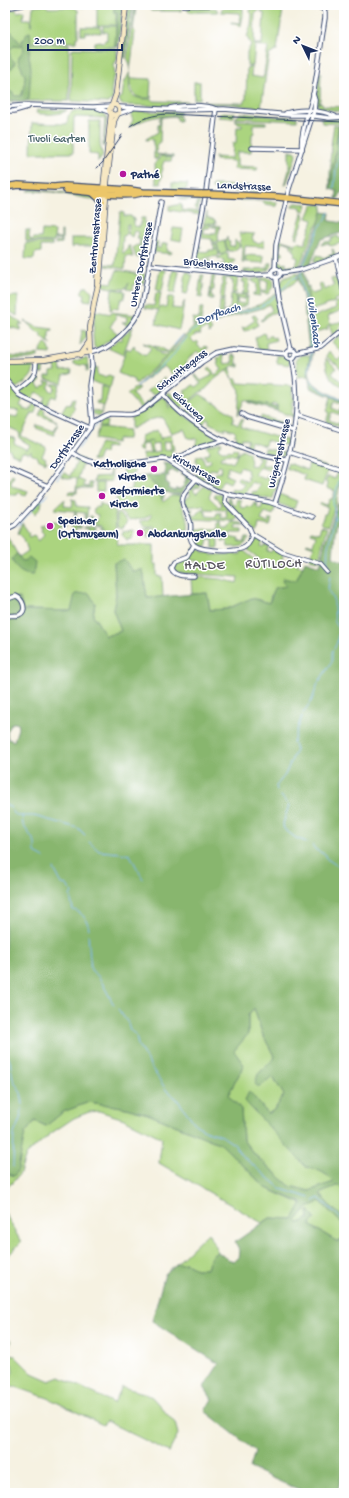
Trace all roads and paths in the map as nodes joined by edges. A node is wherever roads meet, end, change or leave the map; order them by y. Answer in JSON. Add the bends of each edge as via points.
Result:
{"nodes":[{"id":1,"x":23,"y":5,"type":"edge"},
{"id":2,"x":184,"y":5,"type":"edge"},
{"id":3,"x":331,"y":5,"type":"edge"},
{"id":4,"x":126,"y":6,"type":"edge"},
{"id":5,"x":5,"y":8,"type":"edge"},
{"id":6,"x":323,"y":9,"type":"junction"},
{"id":7,"x":116,"y":94,"type":"junction"},
{"id":8,"x":111,"y":105,"type":"junction"},
{"id":9,"x":28,"y":106,"type":"junction"},
{"id":10,"x":118,"y":106,"type":"junction"},
{"id":11,"x":5,"y":107,"type":"edge"},
{"id":12,"x":21,"y":107,"type":"junction"},
{"id":13,"x":93,"y":107,"type":"junction"},
{"id":14,"x":135,"y":108,"type":"junction"},
{"id":15,"x":216,"y":109,"type":"junction"},
{"id":16,"x":5,"y":111,"type":"edge"},
{"id":17,"x":14,"y":111,"type":"junction"},
{"id":18,"x":110,"y":113,"type":"junction"},
{"id":19,"x":311,"y":113,"type":"junction"},
{"id":20,"x":22,"y":114,"type":"junction"},
{"id":21,"x":117,"y":114,"type":"junction"},
{"id":22,"x":285,"y":114,"type":"junction"},
{"id":23,"x":298,"y":115,"type":"junction"},
{"id":24,"x":344,"y":117,"type":"edge"},
{"id":25,"x":306,"y":124,"type":"junction"},
{"id":26,"x":108,"y":146,"type":"junction"},
{"id":27,"x":252,"y":148,"type":"dead end"},
{"id":28,"x":302,"y":149,"type":"junction"},
{"id":29,"x":111,"y":151,"type":"junction"},
{"id":30,"x":5,"y":183,"type":"edge"},
{"id":31,"x":18,"y":185,"type":"junction"},
{"id":32,"x":5,"y":187,"type":"edge"},
{"id":33,"x":54,"y":187,"type":"junction"},
{"id":34,"x":104,"y":190,"type":"junction"},
{"id":35,"x":91,"y":192,"type":"junction"},
{"id":36,"x":206,"y":194,"type":"junction"},
{"id":37,"x":287,"y":197,"type":"junction"},
{"id":38,"x":102,"y":201,"type":"junction"},
{"id":39,"x":161,"y":202,"type":"dead end"},
{"id":40,"x":344,"y":204,"type":"edge"},
{"id":41,"x":344,"y":255,"type":"edge"},
{"id":42,"x":336,"y":258,"type":"junction"},
{"id":43,"x":149,"y":265,"type":"junction"},
{"id":44,"x":275,"y":269,"type":"junction"},
{"id":45,"x":192,"y":270,"type":"junction"},
{"id":46,"x":280,"y":273,"type":"junction"},
{"id":47,"x":272,"y":274,"type":"junction"},
{"id":48,"x":276,"y":278,"type":"junction"},
{"id":49,"x":97,"y":285,"type":"junction"},
{"id":50,"x":344,"y":292,"type":"edge"},
{"id":51,"x":344,"y":329,"type":"edge"},
{"id":52,"x":90,"y":342,"type":"junction"},
{"id":53,"x":291,"y":350,"type":"junction"},
{"id":54,"x":91,"y":352,"type":"junction"},
{"id":55,"x":287,"y":354,"type":"junction"},
{"id":56,"x":296,"y":354,"type":"junction"},
{"id":57,"x":81,"y":355,"type":"junction"},
{"id":58,"x":292,"y":358,"type":"junction"},
{"id":59,"x":5,"y":361,"type":"edge"},
{"id":60,"x":36,"y":361,"type":"junction"},
{"id":61,"x":5,"y":379,"type":"edge"},
{"id":62,"x":16,"y":391,"type":"junction"},
{"id":63,"x":163,"y":394,"type":"junction"},
{"id":64,"x":242,"y":414,"type":"dead end"},
{"id":65,"x":296,"y":415,"type":"junction"},
{"id":66,"x":92,"y":422,"type":"junction"},
{"id":67,"x":90,"y":428,"type":"junction"},
{"id":68,"x":294,"y":431,"type":"junction"},
{"id":69,"x":344,"y":431,"type":"edge"},
{"id":70,"x":225,"y":440,"type":"junction"},
{"id":71,"x":72,"y":452,"type":"junction"},
{"id":72,"x":289,"y":452,"type":"junction"},
{"id":73,"x":287,"y":460,"type":"junction"},
{"id":74,"x":170,"y":461,"type":"junction"},
{"id":75,"x":5,"y":468,"type":"edge"},
{"id":76,"x":344,"y":470,"type":"edge"},
{"id":77,"x":196,"y":479,"type":"junction"},
{"id":78,"x":48,"y":486,"type":"junction"},
{"id":79,"x":226,"y":494,"type":"junction"},
{"id":80,"x":275,"y":503,"type":"junction"},
{"id":81,"x":312,"y":517,"type":"dead end"},
{"id":82,"x":5,"y":530,"type":"edge"},
{"id":83,"x":252,"y":534,"type":"junction"},
{"id":84,"x":194,"y":545,"type":"junction"},
{"id":85,"x":327,"y":572,"type":"dead end"},
{"id":86,"x":194,"y":576,"type":"dead end"},
{"id":87,"x":5,"y":600,"type":"edge"},
{"id":88,"x":5,"y":616,"type":"edge"}],
"edges":[{"from":1,"to":5,"type":"street"},
{"from":2,"to":6,"type":"street","via":[[316,6]]},
{"from":3,"to":6,"type":"street"},
{"from":4,"to":7,"type":"street"},
{"from":6,"to":19,"type":"street","via":[[325,18]]},
{"from":7,"to":8,"type":"street"},
{"from":7,"to":10,"type":"street"},
{"from":8,"to":10,"type":"street"},
{"from":8,"to":13,"type":"street"},
{"from":8,"to":18,"type":"street"},
{"from":9,"to":12,"type":"street"},
{"from":9,"to":13,"type":"street"},
{"from":9,"to":20,"type":"street"},
{"from":10,"to":14,"type":"street"},
{"from":10,"to":21,"type":"street","via":[[120,110]]},
{"from":11,"to":12,"type":"street"},
{"from":12,"to":17,"type":"street"},
{"from":12,"to":20,"type":"street"},
{"from":13,"to":18,"type":"street"},
{"from":14,"to":15,"type":"street","via":[[169,109],[190,106]]},
{"from":14,"to":21,"type":"street"},
{"from":15,"to":22,"type":"street"},
{"from":15,"to":36,"type":"street"},
{"from":16,"to":17,"type":"street"},
{"from":17,"to":20,"type":"street"},
{"from":18,"to":21,"type":"street"},
{"from":18,"to":26,"type":"street"},
{"from":19,"to":22,"type":"street","via":[[291,111]]},
{"from":19,"to":23,"type":"street"},
{"from":19,"to":24,"type":"street","via":[[329,118]]},
{"from":19,"to":25,"type":"street"},
{"from":19,"to":28,"type":"street"},
{"from":21,"to":29,"type":"street"},
{"from":22,"to":23,"type":"street"},
{"from":23,"to":25,"type":"street"},
{"from":25,"to":28,"type":"street"},
{"from":26,"to":29,"type":"street"},
{"from":26,"to":34,"type":"street"},
{"from":27,"to":28,"type":"street"},
{"from":28,"to":37,"type":"street"},
{"from":29,"to":34,"type":"street"},
{"from":30,"to":31,"type":"main road","name":"Landstrasse"},
{"from":31,"to":32,"type":"main road","name":"Landstrasse"},
{"from":31,"to":33,"type":"main road","name":"Landstrasse"},
{"from":33,"to":34,"type":"main road","name":"Landstrasse"},
{"from":33,"to":35,"type":"main road","name":"Landstrasse"},
{"from":34,"to":35,"type":"main road","name":"Landstrasse"},
{"from":34,"to":36,"type":"main road","name":"Landstrasse"},
{"from":34,"to":38,"type":"street","name":"Zentrumsstrasse"},
{"from":34,"to":49,"type":"street","name":"Zentrumsstrasse","via":[[100,276]]},
{"from":35,"to":38,"type":"main road"},
{"from":36,"to":37,"type":"main road","name":"Landstrasse"},
{"from":36,"to":45,"type":"street"},
{"from":37,"to":40,"type":"main road","name":"Landstrasse"},
{"from":37,"to":44,"type":"street","via":[[276,245]]},
{"from":38,"to":49,"type":"street","name":"Zentrumsstrasse"},
{"from":39,"to":43,"type":"street","name":"Untere Dorfstrasse"},
{"from":41,"to":42,"type":"street"},
{"from":42,"to":46,"type":"street","via":[[298,271]]},
{"from":42,"to":50,"type":"street"},
{"from":43,"to":45,"type":"street","name":"Brüelstrasse"},
{"from":43,"to":54,"type":"street","name":"Untere Dorfstrasse","via":[[142,305],[136,318],[108,345]]},
{"from":44,"to":46,"type":"street"},
{"from":44,"to":47,"type":"street"},
{"from":45,"to":47,"type":"street","name":"Brüelstrasse","via":[[250,276]]},
{"from":46,"to":48,"type":"street"},
{"from":47,"to":48,"type":"street"},
{"from":48,"to":53,"type":"street"},
{"from":49,"to":52,"type":"street","name":"Zentrumsstrasse"},
{"from":51,"to":56,"type":"street","via":[[324,346]]},
{"from":52,"to":54,"type":"street","name":"Zentrumsstrasse"},
{"from":52,"to":57,"type":"street"},
{"from":53,"to":55,"type":"street"},
{"from":53,"to":56,"type":"street"},
{"from":54,"to":57,"type":"street"},
{"from":54,"to":66,"type":"street","name":"Dorfstrasse","via":[[89,386]]},
{"from":55,"to":58,"type":"street","via":[[288,358]]},
{"from":55,"to":63,"type":"street","name":"Schmittegass","via":[[234,350],[220,352],[202,362]]},
{"from":56,"to":58,"type":"street"},
{"from":57,"to":60,"type":"street"},
{"from":58,"to":65,"type":"street","name":"Wigartestrasse","via":[[297,388]]},
{"from":59,"to":60,"type":"street"},
{"from":60,"to":62,"type":"street","via":[[35,374]]},
{"from":61,"to":62,"type":"street"},
{"from":62,"to":67,"type":"street","via":[[28,400]]},
{"from":63,"to":66,"type":"street","name":"Schmittegass","via":[[135,414],[109,414]]},
{"from":63,"to":70,"type":"street","name":"Eichweg","via":[[191,422]]},
{"from":64,"to":68,"type":"street"},
{"from":65,"to":68,"type":"street","name":"Wigartestrasse"},
{"from":65,"to":69,"type":"street"},
{"from":66,"to":67,"type":"street","name":"Dorfstrasse"},
{"from":67,"to":71,"type":"street","name":"Dorfstrasse"},
{"from":68,"to":72,"type":"street","name":"Wigartestrasse"},
{"from":70,"to":73,"type":"street","name":"Eichweg","via":[[262,455]]},
{"from":70,"to":74,"type":"street","via":[[200,447]]},
{"from":71,"to":74,"type":"street","name":"Kirchstrasse","via":[[82,458],[112,465],[163,459]]},
{"from":71,"to":78,"type":"street","name":"Dorfstrasse"},
{"from":72,"to":73,"type":"street","name":"Wigartestrasse"},
{"from":72,"to":76,"type":"street"},
{"from":73,"to":80,"type":"street","name":"Wigartestrasse"},
{"from":74,"to":77,"type":"street","name":"Kirchstrasse"},
{"from":75,"to":78,"type":"street"},
{"from":77,"to":79,"type":"street","name":"Kirchstrasse"},
{"from":77,"to":84,"type":"street","via":[[186,491],[182,502],[190,521],[190,539]]},
{"from":78,"to":82,"type":"street","name":"Dorfstrasse","via":[[19,521]]},
{"from":79,"to":80,"type":"street","name":"Kirchstrasse"},
{"from":79,"to":83,"type":"street","via":[[226,503],[249,527]]},
{"from":80,"to":81,"type":"street","name":"Kirchstrasse"},
{"from":83,"to":84,"type":"street","via":[[248,545],[238,550],[205,550]]},
{"from":83,"to":85,"type":"street","via":[[282,552],[320,564]]},
{"from":84,"to":86,"type":"street","via":[[188,557],[174,562],[171,568],[175,574]]},
{"from":87,"to":88,"type":"street","via":[[16,596],[24,605],[20,614]]}]}
